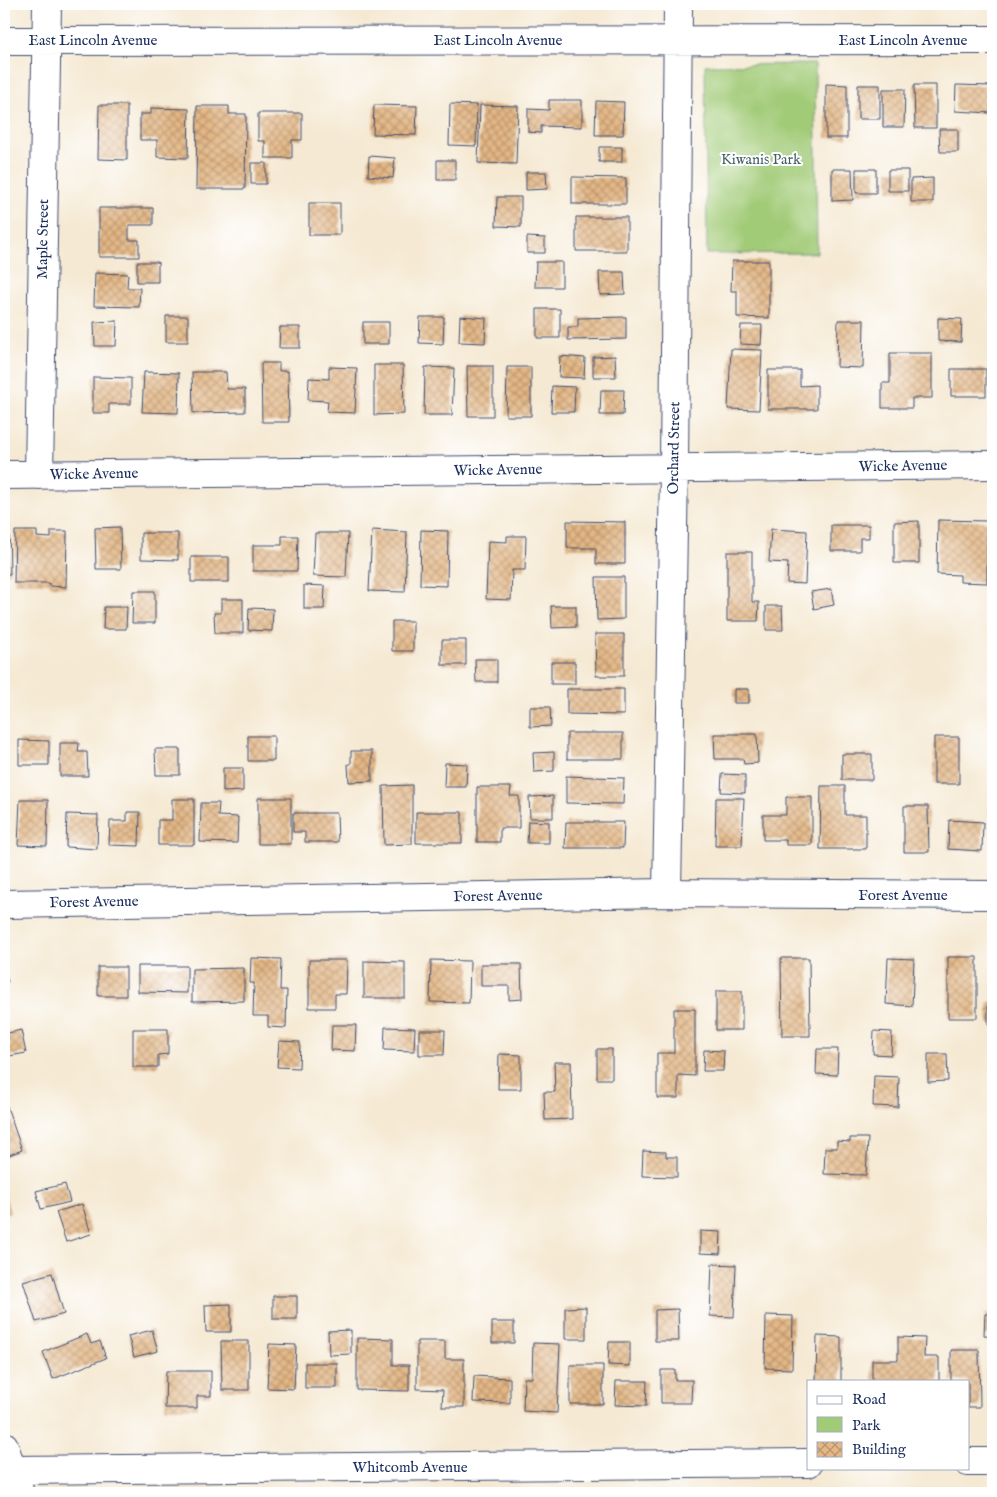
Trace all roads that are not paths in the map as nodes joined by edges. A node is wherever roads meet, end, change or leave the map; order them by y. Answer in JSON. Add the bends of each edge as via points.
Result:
{"nodes":[{"id":1,"x":47,"y":4,"type":"edge"},
{"id":2,"x":678,"y":4,"type":"edge"},
{"id":3,"x":4,"y":40,"type":"edge"},
{"id":4,"x":46,"y":40,"type":"junction"},
{"id":5,"x":993,"y":40,"type":"edge"},
{"id":6,"x":677,"y":41,"type":"junction"},
{"id":7,"x":993,"y":465,"type":"edge"},
{"id":8,"x":674,"y":468,"type":"junction"},
{"id":9,"x":39,"y":474,"type":"junction"},
{"id":10,"x":4,"y":475,"type":"edge"},
{"id":11,"x":667,"y":893,"type":"junction"},
{"id":12,"x":993,"y":895,"type":"edge"},
{"id":13,"x":4,"y":904,"type":"edge"},
{"id":14,"x":970,"y":1462,"type":"edge"},
{"id":15,"x":993,"y":1462,"type":"edge"},
{"id":16,"x":807,"y":1463,"type":"edge"},
{"id":17,"x":12,"y":1470,"type":"edge"}],
"edges":[{"from":1,"to":4,"type":"street","name":"Maple Street"},
{"from":2,"to":6,"type":"street","name":"Orchard Street"},
{"from":3,"to":4,"type":"street","name":"East Lincoln Avenue"},
{"from":4,"to":6,"type":"street","name":"East Lincoln Avenue"},
{"from":4,"to":9,"type":"street","name":"Maple Street"},
{"from":5,"to":6,"type":"street","name":"East Lincoln Avenue"},
{"from":6,"to":8,"type":"street","name":"Orchard Street"},
{"from":7,"to":8,"type":"street","name":"Wicke Avenue"},
{"from":8,"to":9,"type":"street","name":"Wicke Avenue"},
{"from":8,"to":11,"type":"street","name":"Orchard Street"},
{"from":9,"to":10,"type":"street","name":"Wicke Avenue"},
{"from":11,"to":12,"type":"street","name":"Forest Avenue"},
{"from":11,"to":13,"type":"street","name":"Forest Avenue"},
{"from":14,"to":15,"type":"street"},
{"from":16,"to":17,"type":"street","name":"Whitcomb Avenue"}]}
